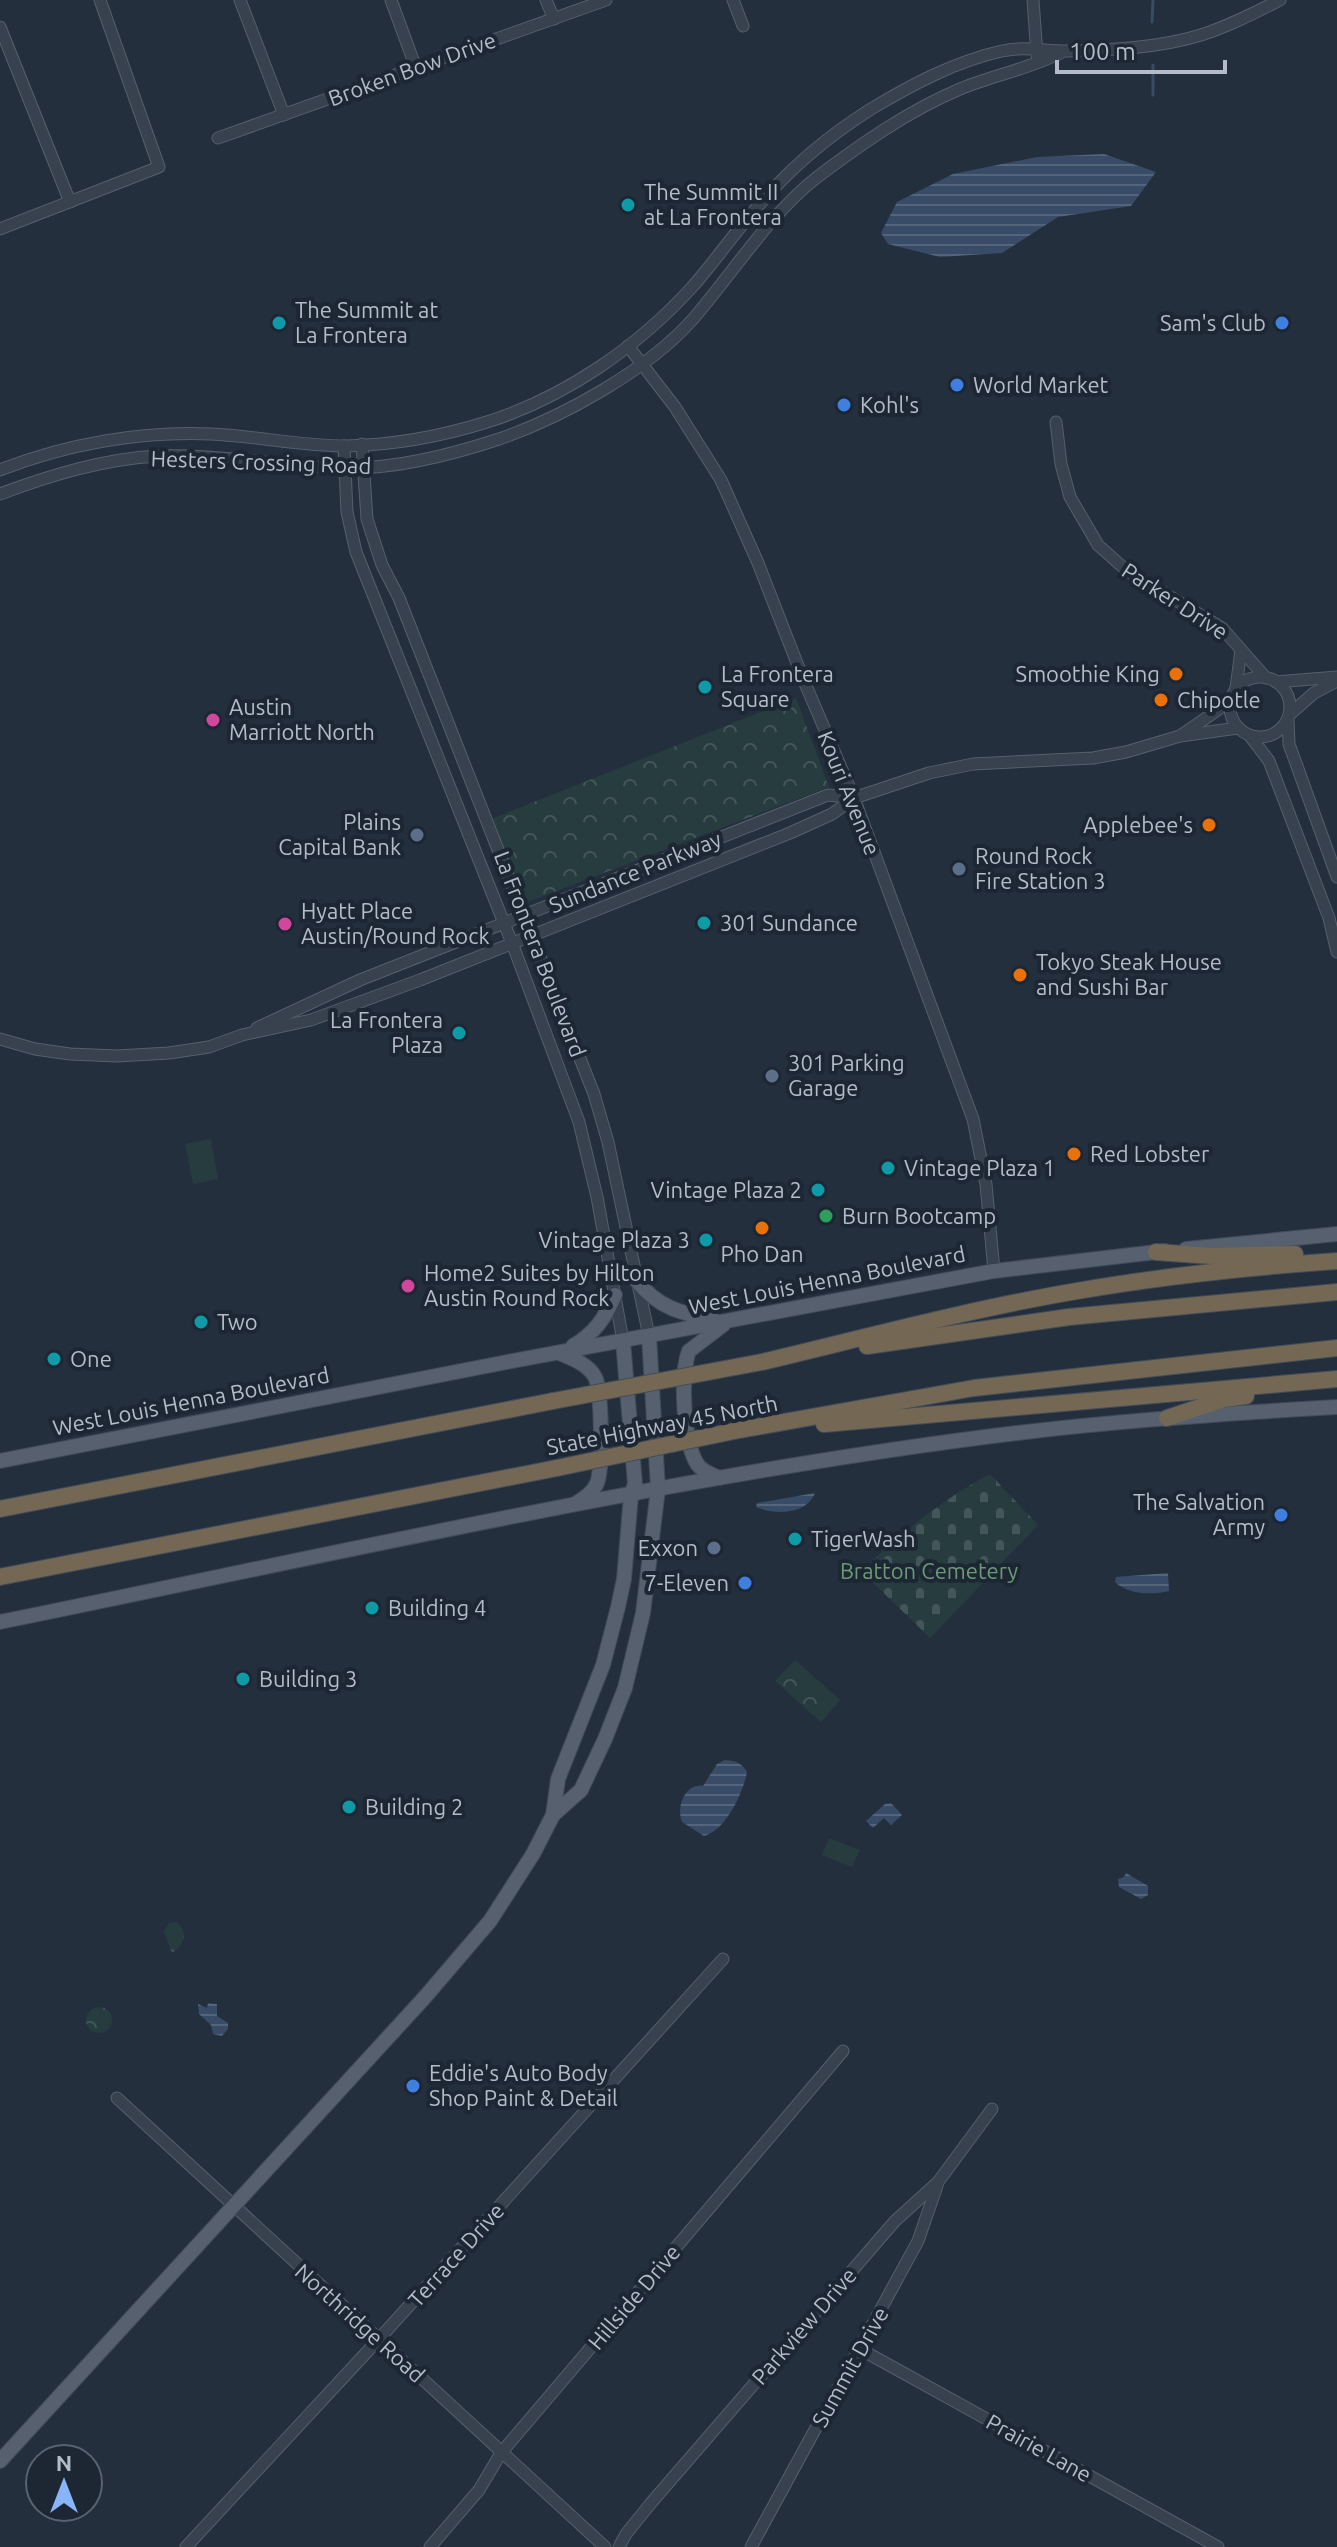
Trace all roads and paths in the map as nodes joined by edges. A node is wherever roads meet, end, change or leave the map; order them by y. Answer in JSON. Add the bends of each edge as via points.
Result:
{"nodes":[{"id":1,"x":100,"y":0,"type":"edge"},
{"id":2,"x":240,"y":0,"type":"edge"},
{"id":3,"x":391,"y":0,"type":"edge"},
{"id":4,"x":546,"y":0,"type":"edge"},
{"id":5,"x":606,"y":0,"type":"edge"},
{"id":6,"x":733,"y":0,"type":"edge"},
{"id":7,"x":1033,"y":0,"type":"edge"},
{"id":8,"x":1280,"y":0,"type":"edge"},
{"id":9,"x":554,"y":19,"type":"junction"},
{"id":10,"x":743,"y":26,"type":"dead end"},
{"id":11,"x":0,"y":27,"type":"edge"},
{"id":12,"x":1037,"y":49,"type":"junction"},
{"id":13,"x":1064,"y":51,"type":"junction"},
{"id":14,"x":1038,"y":64,"type":"junction"},
{"id":15,"x":416,"y":68,"type":"junction"},
{"id":16,"x":284,"y":115,"type":"junction"},
{"id":17,"x":218,"y":138,"type":"dead end"},
{"id":18,"x":70,"y":202,"type":"junction"},
{"id":19,"x":0,"y":229,"type":"edge"},
{"id":20,"x":628,"y":346,"type":"junction"},
{"id":21,"x":640,"y":364,"type":"junction"},
{"id":22,"x":1056,"y":422,"type":"dead end"},
{"id":23,"x":362,"y":444,"type":"junction"},
{"id":24,"x":344,"y":446,"type":"junction"},
{"id":25,"x":345,"y":468,"type":"junction"},
{"id":26,"x":364,"y":468,"type":"junction"},
{"id":27,"x":0,"y":470,"type":"edge"},
{"id":28,"x":0,"y":494,"type":"edge"},
{"id":29,"x":1241,"y":650,"type":"junction"},
{"id":30,"x":1337,"y":679,"type":"edge"},
{"id":31,"x":1271,"y":680,"type":"junction"},
{"id":32,"x":1234,"y":692,"type":"junction"},
{"id":33,"x":1289,"y":717,"type":"junction"},
{"id":34,"x":1238,"y":728,"type":"junction"},
{"id":35,"x":1180,"y":736,"type":"junction"},
{"id":36,"x":1250,"y":736,"type":"junction"},
{"id":37,"x":854,"y":798,"type":"junction"},
{"id":38,"x":1325,"y":844,"type":"junction"},
{"id":39,"x":1305,"y":851,"type":"junction"},
{"id":40,"x":1337,"y":877,"type":"edge"},
{"id":41,"x":523,"y":916,"type":"junction"},
{"id":42,"x":504,"y":923,"type":"junction"},
{"id":43,"x":531,"y":936,"type":"junction"},
{"id":44,"x":512,"y":943,"type":"junction"},
{"id":45,"x":1337,"y":952,"type":"edge"},
{"id":46,"x":242,"y":1035,"type":"junction"},
{"id":47,"x":0,"y":1039,"type":"edge"},
{"id":48,"x":1337,"y":1234,"type":"edge"},
{"id":49,"x":1156,"y":1252,"type":"junction"},
{"id":50,"x":1337,"y":1253,"type":"edge"},
{"id":51,"x":1337,"y":1261,"type":"edge"},
{"id":52,"x":994,"y":1271,"type":"junction"},
{"id":53,"x":636,"y":1280,"type":"junction"},
{"id":54,"x":1337,"y":1292,"type":"edge"},
{"id":55,"x":615,"y":1295,"type":"junction"},
{"id":56,"x":727,"y":1322,"type":"junction"},
{"id":57,"x":649,"y":1336,"type":"junction"},
{"id":58,"x":623,"y":1341,"type":"junction"},
{"id":59,"x":1337,"y":1348,"type":"edge"},
{"id":60,"x":559,"y":1353,"type":"junction"},
{"id":61,"x":762,"y":1362,"type":"junction"},
{"id":62,"x":1337,"y":1379,"type":"edge"},
{"id":63,"x":1337,"y":1407,"type":"edge"},
{"id":64,"x":1167,"y":1418,"type":"junction"},
{"id":65,"x":734,"y":1431,"type":"junction"},
{"id":66,"x":0,"y":1461,"type":"edge"},
{"id":67,"x":719,"y":1478,"type":"junction"},
{"id":68,"x":658,"y":1489,"type":"junction"},
{"id":69,"x":631,"y":1495,"type":"junction"},
{"id":70,"x":572,"y":1506,"type":"junction"},
{"id":71,"x":0,"y":1509,"type":"edge"},
{"id":72,"x":0,"y":1577,"type":"edge"},
{"id":73,"x":0,"y":1622,"type":"edge"},
{"id":74,"x":603,"y":1665,"type":"junction"},
{"id":75,"x":629,"y":1671,"type":"junction"},
{"id":76,"x":553,"y":1815,"type":"junction"},
{"id":77,"x":723,"y":1959,"type":"dead end"},
{"id":78,"x":843,"y":2051,"type":"dead end"},
{"id":79,"x":117,"y":2098,"type":"dead end"},
{"id":80,"x":992,"y":2109,"type":"dead end"},
{"id":81,"x":938,"y":2182,"type":"junction"},
{"id":82,"x":233,"y":2207,"type":"junction"},
{"id":83,"x":378,"y":2340,"type":"junction"},
{"id":84,"x":860,"y":2349,"type":"junction"},
{"id":85,"x":501,"y":2453,"type":"junction"},
{"id":86,"x":0,"y":2461,"type":"edge"},
{"id":87,"x":186,"y":2547,"type":"edge"},
{"id":88,"x":430,"y":2547,"type":"edge"},
{"id":89,"x":605,"y":2547,"type":"edge"},
{"id":90,"x":619,"y":2547,"type":"edge"},
{"id":91,"x":751,"y":2547,"type":"edge"},
{"id":92,"x":1218,"y":2547,"type":"edge"}],
"edges":[{"from":1,"to":18,"type":"street","via":[[159,167]]},
{"from":2,"to":16,"type":"street"},
{"from":3,"to":15,"type":"street"},
{"from":4,"to":9,"type":"street"},
{"from":5,"to":9,"type":"street","name":"Broken Bow Drive"},
{"from":6,"to":10,"type":"street"},
{"from":7,"to":12,"type":"street"},
{"from":8,"to":13,"type":"street","name":"Hesters Crossing Road","via":[[1233,24],[1168,43]]},
{"from":9,"to":15,"type":"street","name":"Broken Bow Drive"},
{"from":11,"to":18,"type":"street"},
{"from":12,"to":13,"type":"street","name":"Hesters Crossing Road"},
{"from":12,"to":14,"type":"street"},
{"from":12,"to":20,"type":"street","name":"Hesters Crossing Road","via":[[1003,51],[948,69],[846,126],[797,165],[695,284]]},
{"from":13,"to":14,"type":"street","name":"Hesters Crossing Road"},
{"from":14,"to":21,"type":"street","name":"Hesters Crossing Road","via":[[960,89],[890,125],[813,181],[691,321]]},
{"from":15,"to":16,"type":"street","name":"Broken Bow Drive"},
{"from":16,"to":17,"type":"street","name":"Broken Bow Drive"},
{"from":18,"to":19,"type":"street"},
{"from":20,"to":21,"type":"street","name":"Kouri Avenue"},
{"from":20,"to":23,"type":"street","name":"Hesters Crossing Road","via":[[566,388],[491,421],[404,441]]},
{"from":21,"to":26,"type":"street","name":"Hesters Crossing Road","via":[[576,405],[498,439],[410,463]]},
{"from":21,"to":37,"type":"street","name":"Kouri Avenue","via":[[675,407],[721,480]]},
{"from":22,"to":29,"type":"street","name":"Parker Drive","via":[[1070,497],[1098,545],[1126,570],[1222,628]]},
{"from":23,"to":24,"type":"street","name":"Hesters Crossing Road"},
{"from":23,"to":26,"type":"street","name":"La Frontera Boulevard"},
{"from":24,"to":25,"type":"street","name":"La Frontera Boulevard"},
{"from":24,"to":27,"type":"street","name":"Hesters Crossing Road","via":[[211,434],[153,436],[91,443]]},
{"from":25,"to":26,"type":"street","name":"Hesters Crossing Road"},
{"from":25,"to":28,"type":"street","name":"Hesters Crossing Road","via":[[158,456],[80,468]]},
{"from":25,"to":42,"type":"street","name":"La Frontera Boulevard","via":[[356,552]]},
{"from":26,"to":41,"type":"street","name":"La Frontera Boulevard","via":[[373,542]]},
{"from":29,"to":31,"type":"street","name":"Parker Drive"},
{"from":29,"to":32,"type":"street","name":"Parker Drive"},
{"from":30,"to":31,"type":"street"},
{"from":30,"to":33,"type":"street"},
{"from":31,"to":32,"type":"street","via":[[1245,681]]},
{"from":31,"to":33,"type":"street","via":[[1288,696]]},
{"from":32,"to":34,"type":"street","via":[[1230,713]]},
{"from":32,"to":35,"type":"street","name":"Sundance Parkway"},
{"from":33,"to":36,"type":"street","via":[[1275,734]]},
{"from":33,"to":38,"type":"street","via":[[1289,744]]},
{"from":34,"to":35,"type":"street","name":"Sundance Parkway"},
{"from":34,"to":36,"type":"street"},
{"from":35,"to":37,"type":"street","name":"Sundance Parkway","via":[[1093,758],[973,764]]},
{"from":36,"to":39,"type":"street","via":[[1269,761]]},
{"from":37,"to":41,"type":"street","name":"Sundance Parkway","via":[[828,795]]},
{"from":37,"to":43,"type":"street","name":"Sundance Parkway","via":[[790,833]]},
{"from":37,"to":52,"type":"street","name":"Kouri Avenue","via":[[973,1119]]},
{"from":38,"to":39,"type":"street"},
{"from":38,"to":40,"type":"street"},
{"from":39,"to":45,"type":"street"},
{"from":41,"to":42,"type":"street","name":"Sundance Parkway"},
{"from":41,"to":43,"type":"street","name":"La Frontera Boulevard"},
{"from":42,"to":44,"type":"street","name":"La Frontera Boulevard"},
{"from":42,"to":46,"type":"street","name":"Sundance Parkway","via":[[360,980]]},
{"from":43,"to":44,"type":"street","name":"Sundance Parkway"},
{"from":43,"to":53,"type":"street","name":"La Frontera Boulevard","via":[[597,1104]]},
{"from":44,"to":46,"type":"street","name":"Sundance Parkway","via":[[311,1020]]},
{"from":44,"to":55,"type":"street","name":"La Frontera Boulevard","via":[[582,1132]]},
{"from":46,"to":47,"type":"street","name":"Sundance Parkway","via":[[209,1047],[117,1056],[35,1049]]},
{"from":48,"to":49,"type":"main road","name":"West Louis Henna Boulevard"},
{"from":49,"to":50,"type":"highway"},
{"from":49,"to":52,"type":"main road","name":"West Louis Henna Boulevard"},
{"from":51,"to":61,"type":"highway","via":[[1078,1291]]},
{"from":52,"to":56,"type":"main road","name":"West Louis Henna Boulevard"},
{"from":53,"to":56,"type":"main road","via":[[663,1306]]},
{"from":53,"to":57,"type":"street","name":"La Frontera Boulevard"},
{"from":54,"to":61,"type":"highway","name":"State Highway 45 North","via":[[1069,1317]]},
{"from":55,"to":58,"type":"street","name":"La Frontera Boulevard"},
{"from":55,"to":60,"type":"main road","via":[[591,1335]]},
{"from":56,"to":57,"type":"main road","name":"West Louis Henna Boulevard"},
{"from":56,"to":67,"type":"main road","via":[[689,1351],[684,1370],[690,1451],[699,1468]]},
{"from":57,"to":58,"type":"main road","name":"West Louis Henna Boulevard"},
{"from":57,"to":68,"type":"main road","name":"La Frontera Boulevard"},
{"from":58,"to":60,"type":"main road","name":"West Louis Henna Boulevard"},
{"from":58,"to":69,"type":"main road","name":"La Frontera Boulevard","via":[[635,1484]]},
{"from":59,"to":65,"type":"highway","name":"State Highway 45 North","via":[[974,1388]]},
{"from":60,"to":66,"type":"main road","name":"West Louis Henna Boulevard"},
{"from":60,"to":70,"type":"main road","via":[[584,1365],[597,1380],[602,1465],[592,1492]]},
{"from":61,"to":71,"type":"highway","name":"State Highway 45 North","bridge":true},
{"from":62,"to":64,"type":"highway","via":[[1224,1399]]},
{"from":62,"to":65,"type":"highway"},
{"from":63,"to":64,"type":"main road"},
{"from":64,"to":67,"type":"main road","via":[[979,1438]]},
{"from":65,"to":72,"type":"highway","name":"State Highway 45 North","bridge":true},
{"from":67,"to":68,"type":"main road"},
{"from":68,"to":69,"type":"main road"},
{"from":68,"to":75,"type":"main road","name":"La Frontera Boulevard","via":[[643,1613]]},
{"from":69,"to":70,"type":"main road"},
{"from":69,"to":74,"type":"main road","name":"La Frontera Boulevard","via":[[624,1579]]},
{"from":70,"to":73,"type":"main road"},
{"from":74,"to":75,"type":"main road"},
{"from":74,"to":76,"type":"main road","name":"La Frontera Boulevard","via":[[558,1779]]},
{"from":75,"to":76,"type":"main road","name":"La Frontera Boulevard","via":[[581,1790]]},
{"from":76,"to":82,"type":"main road","via":[[490,1921]]},
{"from":77,"to":83,"type":"street","name":"Terrace Drive"},
{"from":78,"to":85,"type":"street","name":"Hillside Drive"},
{"from":79,"to":82,"type":"street","name":"Northridge Road"},
{"from":80,"to":81,"type":"street","name":"Parkview Drive"},
{"from":81,"to":84,"type":"street","name":"Summit Drive","via":[[918,2241]]},
{"from":81,"to":90,"type":"street","name":"Parkview Drive","via":[[895,2221],[651,2503]]},
{"from":82,"to":83,"type":"street","name":"Northridge Road"},
{"from":82,"to":86,"type":"main road"},
{"from":83,"to":85,"type":"street","name":"Northridge Road"},
{"from":83,"to":87,"type":"street","name":"Terrace Drive"},
{"from":84,"to":91,"type":"street","name":"Summit Drive"},
{"from":84,"to":92,"type":"street","name":"Prairie Lane"},
{"from":85,"to":88,"type":"street","name":"Hillside Drive","via":[[479,2490]]},
{"from":85,"to":89,"type":"street","name":"Northridge Road"}]}
